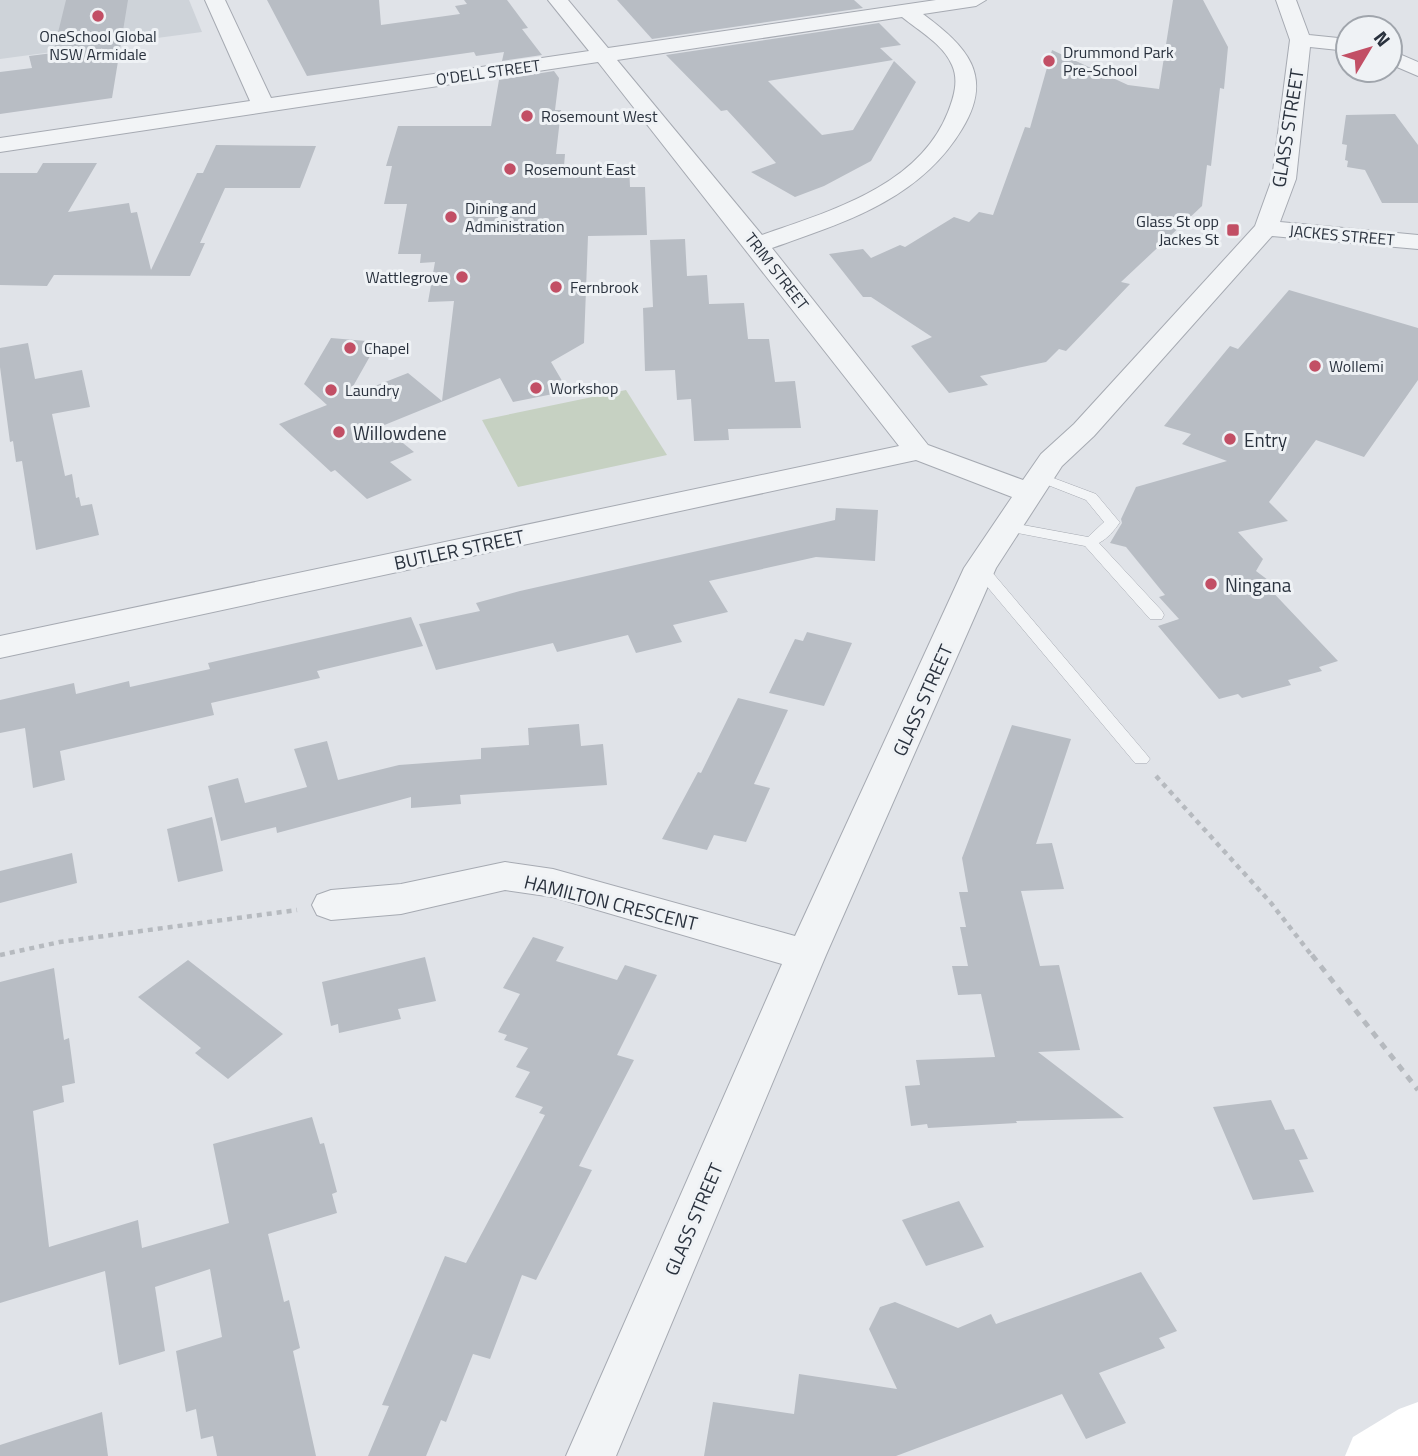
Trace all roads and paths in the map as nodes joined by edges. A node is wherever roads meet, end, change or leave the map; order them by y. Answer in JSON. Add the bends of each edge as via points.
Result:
{"nodes":[{"id":1,"x":215,"y":0,"type":"edge"},
{"id":2,"x":558,"y":0,"type":"edge"},
{"id":3,"x":976,"y":0,"type":"edge"},
{"id":4,"x":1286,"y":0,"type":"edge"},
{"id":5,"x":931,"y":3,"type":"edge"},
{"id":6,"x":906,"y":10,"type":"junction"},
{"id":7,"x":1300,"y":40,"type":"junction"},
{"id":8,"x":1334,"y":44,"type":"edge"},
{"id":9,"x":602,"y":55,"type":"junction"},
{"id":10,"x":263,"y":106,"type":"junction"},
{"id":11,"x":0,"y":145,"type":"edge"},
{"id":12,"x":1266,"y":228,"type":"junction"},
{"id":13,"x":1418,"y":242,"type":"edge"},
{"id":14,"x":757,"y":245,"type":"junction"},
{"id":15,"x":918,"y":451,"type":"junction"},
{"id":16,"x":1034,"y":485,"type":"junction"},
{"id":17,"x":1007,"y":527,"type":"junction"},
{"id":18,"x":1090,"y":542,"type":"junction"},
{"id":19,"x":979,"y":568,"type":"junction"},
{"id":20,"x":1156,"y":615,"type":"dead end"},
{"id":21,"x":0,"y":648,"type":"edge"},
{"id":22,"x":1141,"y":759,"type":"joint"},
{"id":23,"x":331,"y":905,"type":"dead end"},
{"id":24,"x":293,"y":910,"type":"dead end"},
{"id":25,"x":0,"y":955,"type":"edge"},
{"id":26,"x":806,"y":955,"type":"junction"},
{"id":27,"x":1418,"y":1090,"type":"edge"},
{"id":28,"x":1418,"y":1428,"type":"edge"},
{"id":29,"x":591,"y":1456,"type":"edge"},
{"id":30,"x":1373,"y":1456,"type":"edge"}],
"edges":[{"from":1,"to":10,"type":"street"},
{"from":2,"to":9,"type":"street","name":"TRIM STREET"},
{"from":3,"to":5,"type":"street","name":"O'DELL STREET"},
{"from":4,"to":7,"type":"street","name":"GLASS STREET"},
{"from":5,"to":6,"type":"street","name":"O'DELL STREET"},
{"from":6,"to":9,"type":"street","name":"O'DELL STREET"},
{"from":6,"to":14,"type":"street","via":[[951,48],[966,75],[962,107],[947,139],[898,186],[851,211]]},
{"from":7,"to":8,"type":"street"},
{"from":7,"to":12,"type":"street","name":"GLASS STREET","via":[[1283,179]]},
{"from":9,"to":10,"type":"street","name":"O'DELL STREET"},
{"from":9,"to":14,"type":"street","name":"TRIM STREET"},
{"from":10,"to":11,"type":"street","name":"O'DELL STREET"},
{"from":12,"to":13,"type":"street","name":"JACKES STREET"},
{"from":12,"to":16,"type":"street","name":"GLASS STREET","via":[[1084,430],[1051,460]]},
{"from":14,"to":15,"type":"street","name":"TRIM STREET"},
{"from":15,"to":16,"type":"street"},
{"from":15,"to":21,"type":"street","name":"BUTLER STREET"},
{"from":16,"to":17,"type":"street","name":"GLASS STREET"},
{"from":16,"to":18,"type":"lane","via":[[1091,498],[1112,522]]},
{"from":17,"to":18,"type":"lane"},
{"from":17,"to":19,"type":"street","name":"GLASS STREET"},
{"from":18,"to":20,"type":"lane"},
{"from":19,"to":22,"type":"lane"},
{"from":19,"to":26,"type":"street","name":"GLASS STREET"},
{"from":22,"to":27,"type":"path","via":[[1271,903]]},
{"from":23,"to":26,"type":"street","name":"HAMILTON CRESCENT","via":[[401,898],[505,876],[553,883]]},
{"from":24,"to":25,"type":"path","via":[[60,942]]},
{"from":26,"to":29,"type":"street","name":"GLASS STREET"},
{"from":28,"to":30,"type":"street"}]}
